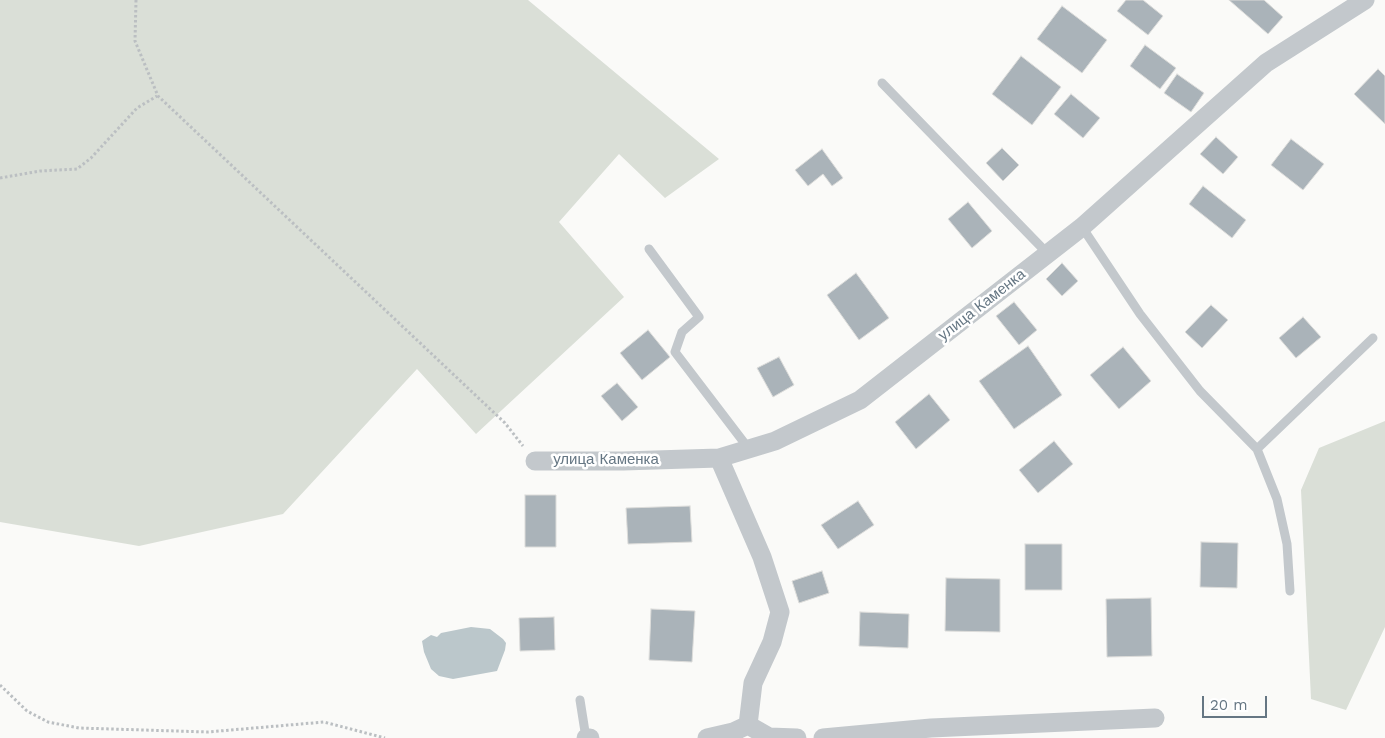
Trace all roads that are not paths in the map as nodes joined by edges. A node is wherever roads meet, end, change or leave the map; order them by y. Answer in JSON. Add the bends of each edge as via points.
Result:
{"nodes":[{"id":1,"x":1365,"y":0,"type":"edge"},
{"id":2,"x":882,"y":83,"type":"dead end"},
{"id":3,"x":1082,"y":227,"type":"junction"},
{"id":4,"x":649,"y":248,"type":"dead end"},
{"id":5,"x":1048,"y":254,"type":"junction"},
{"id":6,"x":1373,"y":338,"type":"dead end"},
{"id":7,"x":749,"y":449,"type":"junction"},
{"id":8,"x":1257,"y":449,"type":"junction"},
{"id":9,"x":719,"y":458,"type":"junction"},
{"id":10,"x":535,"y":460,"type":"road end"},
{"id":11,"x":1290,"y":592,"type":"dead end"},
{"id":12,"x":580,"y":700,"type":"dead end"},
{"id":13,"x":1155,"y":718,"type":"dead end"},
{"id":14,"x":748,"y":725,"type":"junction"},
{"id":15,"x":586,"y":738,"type":"edge"},
{"id":16,"x":590,"y":738,"type":"edge"},
{"id":17,"x":707,"y":738,"type":"edge"},
{"id":18,"x":797,"y":738,"type":"edge"},
{"id":19,"x":823,"y":738,"type":"edge"}],
"edges":[{"from":1,"to":3,"type":"street","name":"улица Каменка","via":[[1266,62]]},
{"from":2,"to":5,"type":"lane"},
{"from":3,"to":5,"type":"street","name":"улица Каменка"},
{"from":3,"to":8,"type":"lane","via":[[1170,353],[1200,391]]},
{"from":4,"to":7,"type":"lane","via":[[699,317],[682,332],[675,352]]},
{"from":5,"to":7,"type":"street","name":"улица Каменка","via":[[860,400],[775,441]]},
{"from":6,"to":8,"type":"lane"},
{"from":7,"to":9,"type":"street","name":"улица Каменка"},
{"from":8,"to":11,"type":"lane","via":[[1276,499],[1287,544]]},
{"from":9,"to":10,"type":"street","name":"улица Каменка"},
{"from":9,"to":14,"type":"street","via":[[762,557],[780,612],[772,642],[753,683]]},
{"from":12,"to":15,"type":"lane"},
{"from":13,"to":19,"type":"street","via":[[931,728]]},
{"from":14,"to":17,"type":"street"},
{"from":14,"to":18,"type":"street","via":[[769,737]]},
{"from":15,"to":16,"type":"street"}]}
